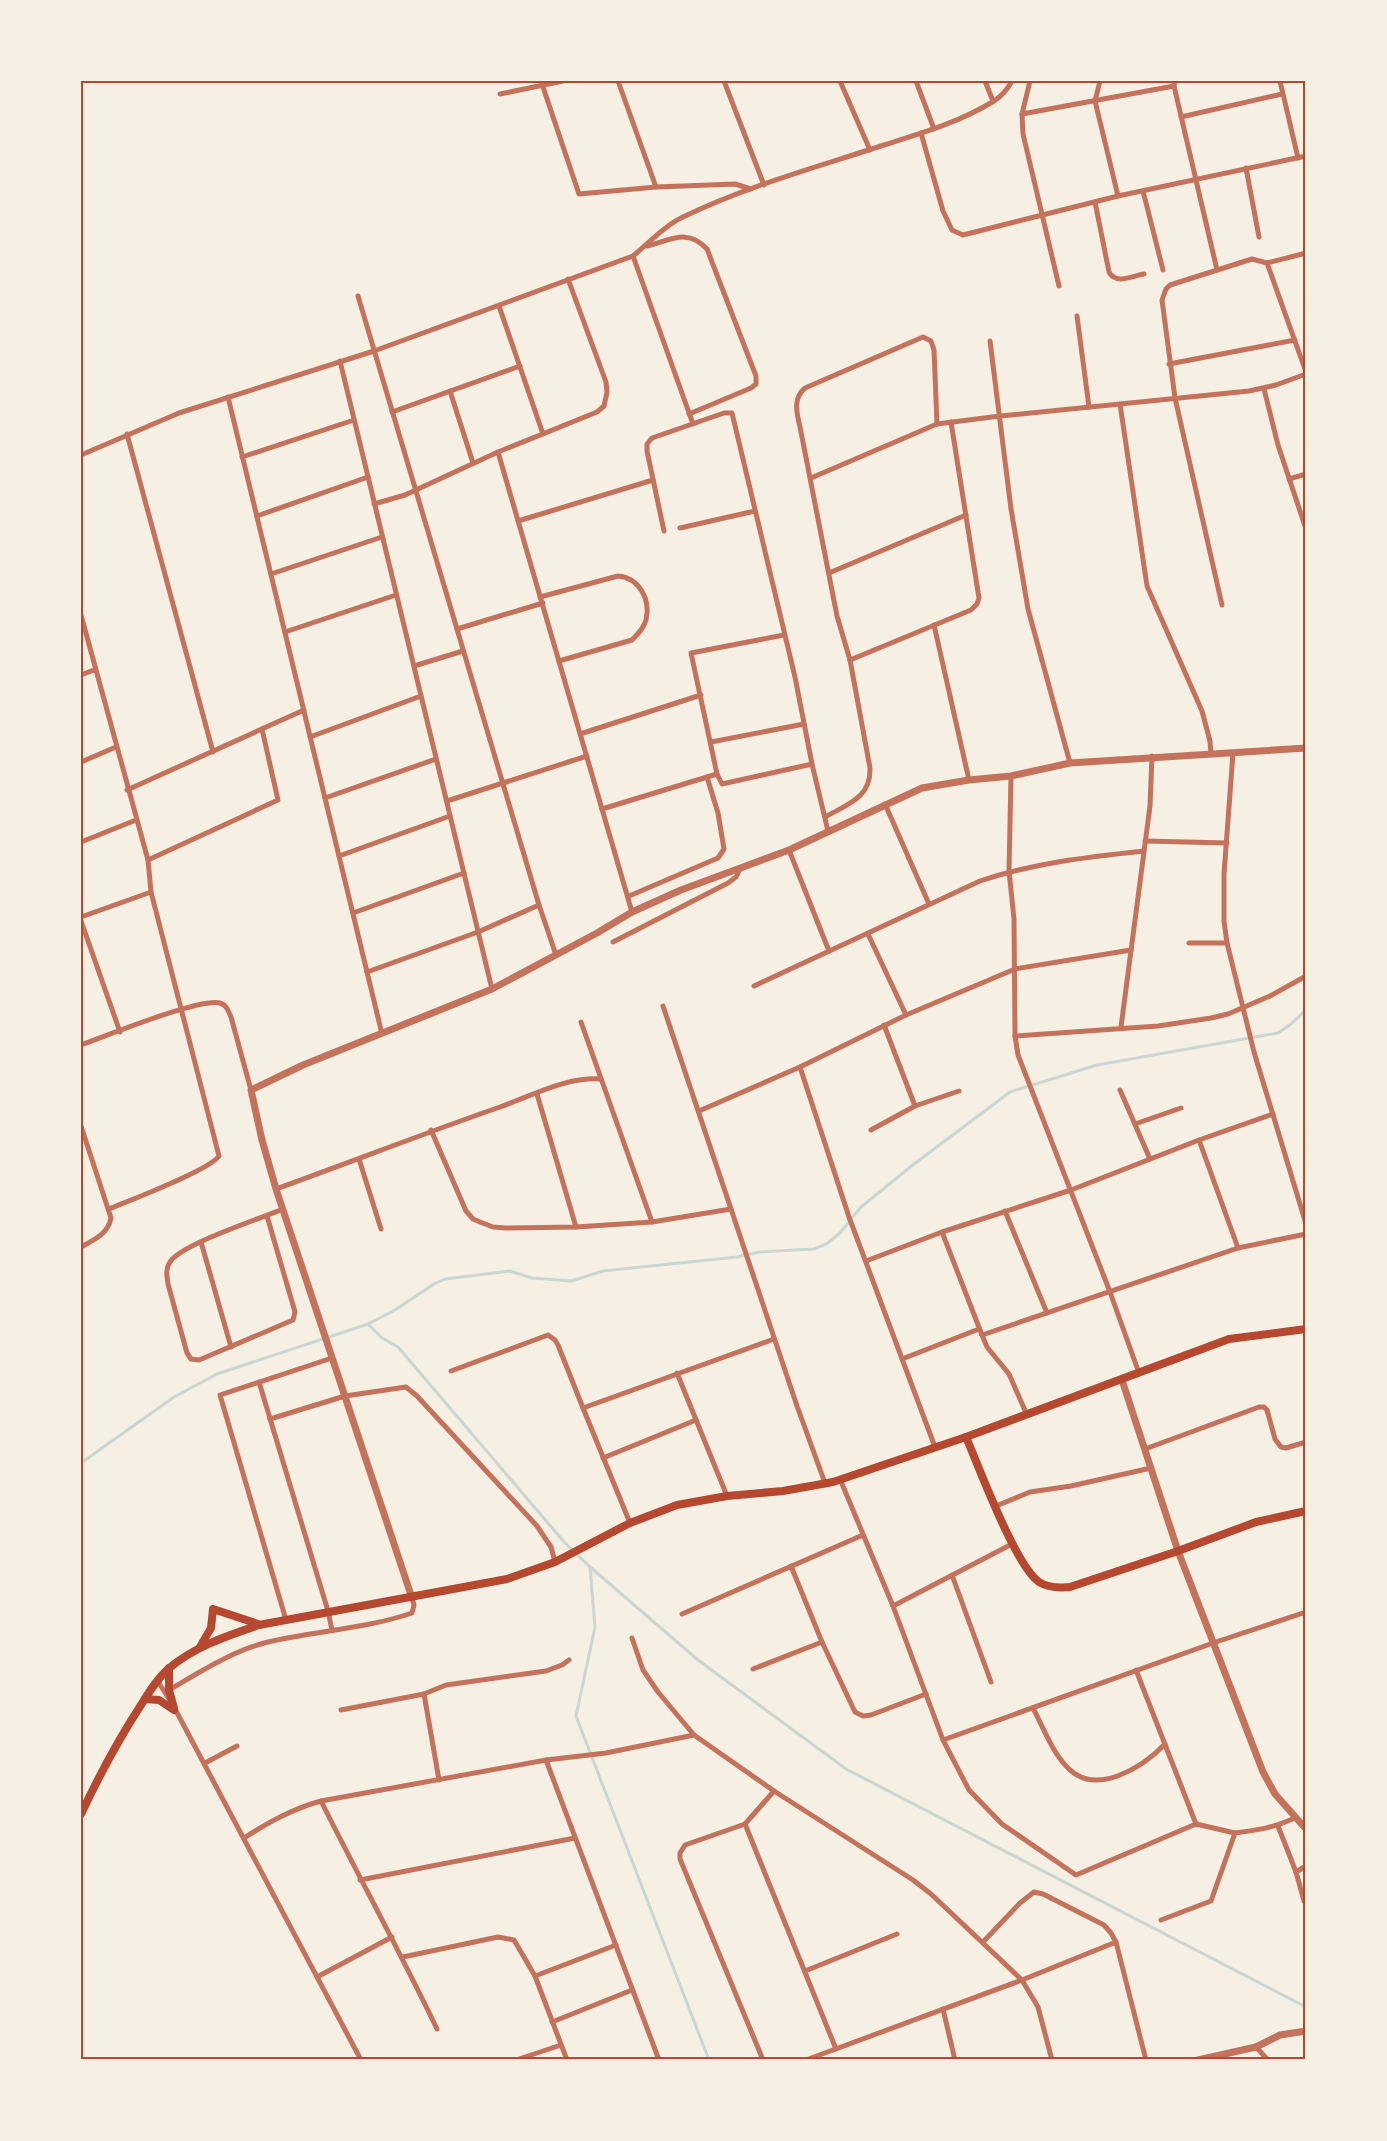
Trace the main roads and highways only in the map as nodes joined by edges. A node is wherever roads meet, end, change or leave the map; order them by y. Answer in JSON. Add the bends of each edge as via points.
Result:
{"nodes":[{"id":1,"x":1306,"y":1329,"type":"edge"},
{"id":2,"x":966,"y":1437,"type":"junction"},
{"id":3,"x":1306,"y":1513,"type":"edge"},
{"id":4,"x":259,"y":1624,"type":"junction"},
{"id":5,"x":200,"y":1647,"type":"junction"},
{"id":6,"x":169,"y":1668,"type":"junction"},
{"id":7,"x":145,"y":1699,"type":"junction"},
{"id":8,"x":81,"y":1814,"type":"edge"}],
"edges":[{"from":1,"to":2,"type":"main road","via":[[1229,1339]]},
{"from":2,"to":3,"type":"main road","via":[[1012,1544],[1029,1573],[1046,1586],[1070,1587],[1256,1522]]},
{"from":2,"to":4,"type":"main road","via":[[825,1483],[677,1504],[559,1560],[507,1579]]},
{"from":4,"to":5,"type":"main road"},
{"from":4,"to":5,"type":"main road","via":[[213,1609],[211,1628]]},
{"from":5,"to":6,"type":"main road"},
{"from":6,"to":7,"type":"main road"},
{"from":6,"to":7,"type":"main road","via":[[169,1690],[175,1710],[166,1703]]},
{"from":7,"to":8,"type":"main road","via":[[120,1736]]}]}
